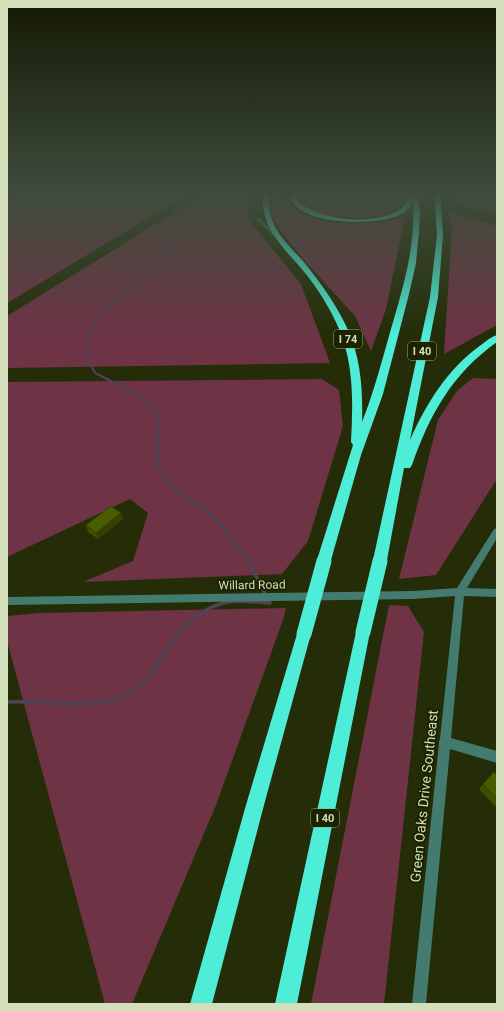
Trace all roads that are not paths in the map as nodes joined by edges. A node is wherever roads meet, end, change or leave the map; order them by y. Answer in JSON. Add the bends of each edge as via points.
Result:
{"nodes":[{"id":1,"x":280,"y":240,"type":"edge"},
{"id":2,"x":281,"y":240,"type":"edge"},
{"id":3,"x":415,"y":240,"type":"edge"},
{"id":4,"x":439,"y":240,"type":"edge"},
{"id":5,"x":283,"y":243,"type":"junction"},
{"id":6,"x":497,"y":338,"type":"edge"},
{"id":7,"x":355,"y":455,"type":"junction"},
{"id":8,"x":391,"y":508,"type":"junction"},
{"id":9,"x":497,"y":531,"type":"edge"},
{"id":10,"x":460,"y":592,"type":"junction"},
{"id":11,"x":497,"y":593,"type":"edge"},
{"id":12,"x":7,"y":601,"type":"edge"},
{"id":13,"x":444,"y":742,"type":"junction"},
{"id":14,"x":497,"y":757,"type":"edge"},
{"id":15,"x":201,"y":1004,"type":"edge"},
{"id":16,"x":286,"y":1004,"type":"edge"},
{"id":17,"x":419,"y":1004,"type":"edge"}],
"edges":[{"from":1,"to":5,"type":"lane"},
{"from":2,"to":5,"type":"highway","number":"I 74"},
{"from":3,"to":7,"type":"highway","number":"I 40","via":[[409,278],[378,394]]},
{"from":4,"to":8,"type":"highway","number":"I 40","via":[[434,297]]},
{"from":5,"to":7,"type":"highway","number":"I 74","via":[[324,293],[345,329],[350,343],[357,391]]},
{"from":6,"to":8,"type":"highway","via":[[472,356],[442,388],[410,453]]},
{"from":7,"to":15,"type":"highway","number":"I 40","bridge":true},
{"from":8,"to":16,"type":"highway","number":"I 40","bridge":true},
{"from":9,"to":10,"type":"street"},
{"from":10,"to":11,"type":"street","name":"Willard Road"},
{"from":10,"to":12,"type":"street","name":"Willard Road","via":[[413,595]]},
{"from":10,"to":13,"type":"street","name":"Green Oaks Drive Southeast"},
{"from":13,"to":14,"type":"street"},
{"from":13,"to":17,"type":"street","name":"Green Oaks Drive Southeast"}]}
